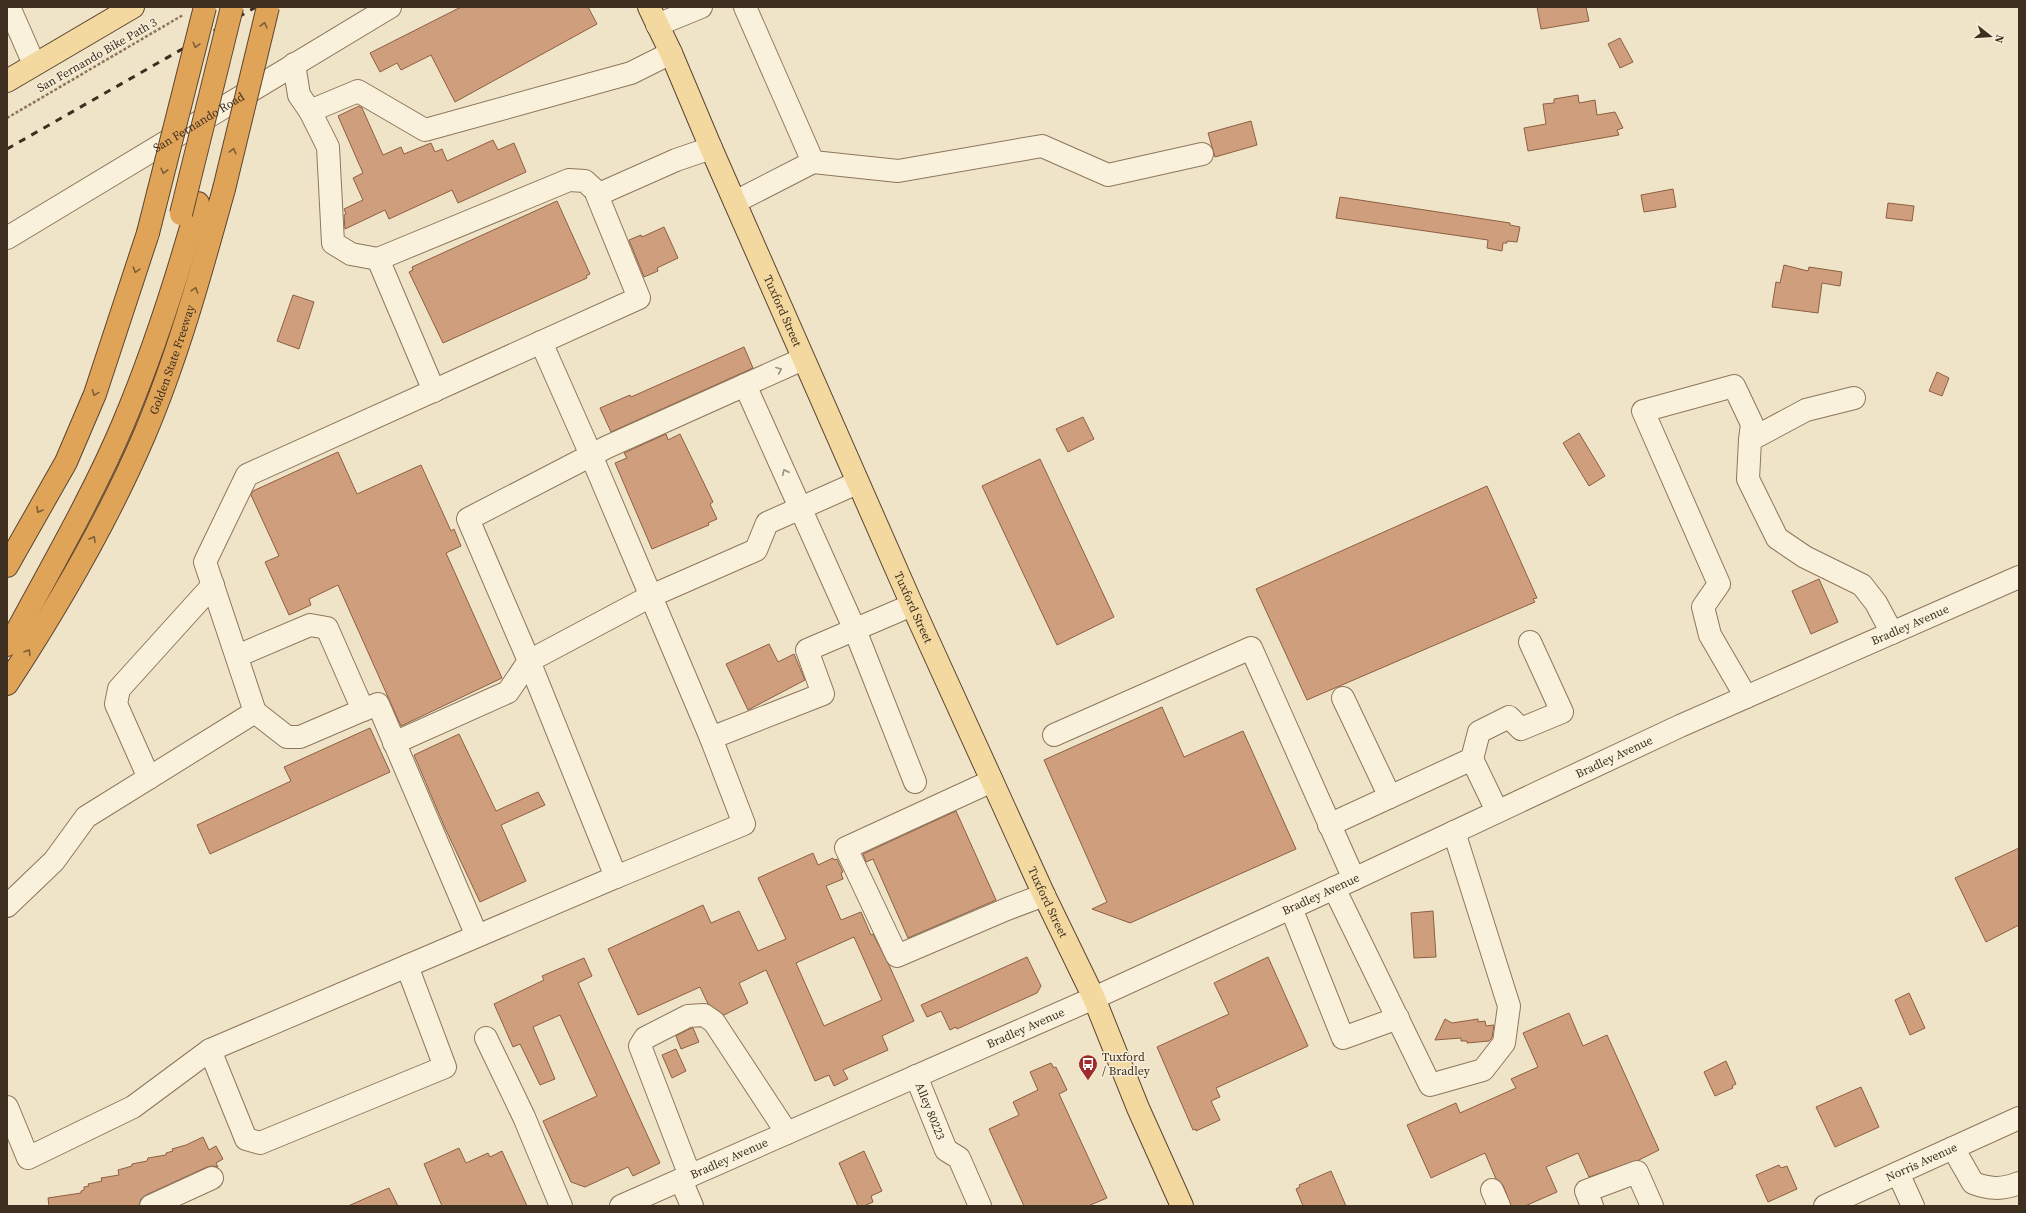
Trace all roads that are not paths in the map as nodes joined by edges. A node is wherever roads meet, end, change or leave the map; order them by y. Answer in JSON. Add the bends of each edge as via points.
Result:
{"nodes":[{"id":1,"x":9,"y":7,"type":"edge"},
{"id":2,"x":133,"y":7,"type":"edge"},
{"id":3,"x":205,"y":7,"type":"edge"},
{"id":4,"x":232,"y":7,"type":"edge"},
{"id":5,"x":247,"y":7,"type":"edge"},
{"id":6,"x":268,"y":7,"type":"edge"},
{"id":7,"x":390,"y":7,"type":"edge"},
{"id":8,"x":701,"y":7,"type":"edge"},
{"id":9,"x":745,"y":7,"type":"edge"},
{"id":10,"x":653,"y":16,"type":"edge"},
{"id":11,"x":671,"y":53,"type":"junction"},
{"id":12,"x":34,"y":64,"type":"junction"},
{"id":13,"x":294,"y":64,"type":"junction"},
{"id":14,"x":7,"y":81,"type":"edge"},
{"id":15,"x":310,"y":111,"type":"junction"},
{"id":16,"x":711,"y":148,"type":"junction"},
{"id":17,"x":1202,"y":154,"type":"dead end"},
{"id":18,"x":813,"y":162,"type":"junction"},
{"id":19,"x":599,"y":194,"type":"junction"},
{"id":20,"x":735,"y":202,"type":"junction"},
{"id":21,"x":190,"y":209,"type":"junction"},
{"id":22,"x":7,"y":238,"type":"edge"},
{"id":23,"x":378,"y":259,"type":"junction"},
{"id":24,"x":540,"y":342,"type":"junction"},
{"id":25,"x":803,"y":360,"type":"junction"},
{"id":26,"x":750,"y":383,"type":"junction"},
{"id":27,"x":434,"y":391,"type":"junction"},
{"id":28,"x":1854,"y":398,"type":"dead end"},
{"id":29,"x":1750,"y":440,"type":"junction"},
{"id":30,"x":591,"y":455,"type":"junction"},
{"id":31,"x":857,"y":483,"type":"junction"},
{"id":32,"x":801,"y":508,"type":"junction"},
{"id":33,"x":7,"y":566,"type":"edge"},
{"id":34,"x":2019,"y":577,"type":"edge"},
{"id":35,"x":213,"y":585,"type":"junction"},
{"id":36,"x":651,"y":596,"type":"junction"},
{"id":37,"x":912,"y":605,"type":"junction"},
{"id":38,"x":7,"y":618,"type":"edge"},
{"id":39,"x":855,"y":630,"type":"junction"},
{"id":40,"x":1892,"y":633,"type":"junction"},
{"id":41,"x":1530,"y":642,"type":"dead end"},
{"id":42,"x":7,"y":645,"type":"edge"},
{"id":43,"x":236,"y":656,"type":"junction"},
{"id":44,"x":529,"y":661,"type":"junction"},
{"id":45,"x":7,"y":684,"type":"edge"},
{"id":46,"x":1746,"y":697,"type":"junction"},
{"id":47,"x":1343,"y":698,"type":"dead end"},
{"id":48,"x":363,"y":710,"type":"junction"},
{"id":49,"x":255,"y":712,"type":"junction"},
{"id":50,"x":1054,"y":735,"type":"dead end"},
{"id":51,"x":710,"y":738,"type":"junction"},
{"id":52,"x":394,"y":743,"type":"junction"},
{"id":53,"x":1472,"y":759,"type":"junction"},
{"id":54,"x":149,"y":778,"type":"junction"},
{"id":55,"x":992,"y":781,"type":"junction"},
{"id":56,"x":915,"y":782,"type":"dead end"},
{"id":57,"x":1390,"y":796,"type":"junction"},
{"id":58,"x":1497,"y":812,"type":"junction"},
{"id":59,"x":1329,"y":825,"type":"junction"},
{"id":60,"x":1454,"y":832,"type":"junction"},
{"id":61,"x":616,"y":877,"type":"junction"},
{"id":62,"x":1354,"y":879,"type":"junction"},
{"id":63,"x":1334,"y":888,"type":"junction"},
{"id":64,"x":1044,"y":895,"type":"junction"},
{"id":65,"x":7,"y":906,"type":"edge"},
{"id":66,"x":1291,"y":908,"type":"junction"},
{"id":67,"x":476,"y":936,"type":"junction"},
{"id":68,"x":407,"y":966,"type":"junction"},
{"id":69,"x":1094,"y":998,"type":"junction"},
{"id":70,"x":1398,"y":1018,"type":"junction"},
{"id":71,"x":486,"y":1038,"type":"dead end"},
{"id":72,"x":210,"y":1050,"type":"junction"},
{"id":73,"x":916,"y":1076,"type":"junction"},
{"id":74,"x":7,"y":1107,"type":"edge"},
{"id":75,"x":2019,"y":1118,"type":"edge"},
{"id":76,"x":787,"y":1133,"type":"junction"},
{"id":77,"x":1953,"y":1148,"type":"junction"},
{"id":78,"x":1898,"y":1173,"type":"junction"},
{"id":79,"x":212,"y":1178,"type":"dead end"},
{"id":80,"x":685,"y":1178,"type":"junction"},
{"id":81,"x":2019,"y":1183,"type":"edge"},
{"id":82,"x":151,"y":1206,"type":"edge"},
{"id":83,"x":561,"y":1206,"type":"edge"},
{"id":84,"x":621,"y":1206,"type":"edge"},
{"id":85,"x":692,"y":1206,"type":"edge"},
{"id":86,"x":980,"y":1206,"type":"edge"},
{"id":87,"x":1182,"y":1206,"type":"edge"},
{"id":88,"x":1592,"y":1206,"type":"edge"},
{"id":89,"x":1652,"y":1206,"type":"edge"},
{"id":90,"x":1825,"y":1206,"type":"edge"},
{"id":91,"x":1913,"y":1206,"type":"edge"}],
"edges":[{"from":1,"to":12,"type":"street"},
{"from":2,"to":12,"type":"main road"},
{"from":3,"to":33,"type":"highway","one_way":true,"bridge":true,"via":[[148,233],[96,394],[66,462]]},
{"from":4,"to":21,"type":"highway","bridge":true},
{"from":5,"to":21,"type":"highway"},
{"from":45,"to":6,"type":"highway","name":"Golden State Freeway","one_way":true,"bridge":true,"via":[[39,636],[104,519],[144,436],[173,360],[202,268]]},
{"from":7,"to":13,"type":"street","name":"San Fernando Road"},
{"from":8,"to":10,"type":"street"},
{"from":9,"to":18,"type":"street"},
{"from":10,"to":11,"type":"main road","name":"Tuxford Street"},
{"from":11,"to":15,"type":"street","via":[[631,73],[425,130],[358,91]]},
{"from":11,"to":16,"type":"main road","name":"Tuxford Street"},
{"from":12,"to":14,"type":"main road"},
{"from":13,"to":15,"type":"street","via":[[299,95]]},
{"from":13,"to":22,"type":"street","name":"San Fernando Road"},
{"from":15,"to":23,"type":"street","via":[[328,147],[333,243],[351,254]]},
{"from":16,"to":19,"type":"street","via":[[676,160]]},
{"from":16,"to":20,"type":"main road","name":"Tuxford Street"},
{"from":17,"to":18,"type":"street","via":[[1108,175],[1042,146],[898,171]]},
{"from":18,"to":20,"type":"street"},
{"from":19,"to":23,"type":"street","via":[[585,182],[569,180]]},
{"from":19,"to":24,"type":"street","via":[[639,298]]},
{"from":20,"to":25,"type":"main road","name":"Tuxford Street"},
{"from":21,"to":38,"type":"highway","via":[[106,428],[75,496]]},
{"from":21,"to":42,"type":"highway","via":[[163,319],[123,425],[73,528],[18,630]]},
{"from":23,"to":27,"type":"street"},
{"from":24,"to":27,"type":"street"},
{"from":24,"to":30,"type":"street"},
{"from":26,"to":25,"type":"street","one_way":true},
{"from":25,"to":31,"type":"main road","name":"Tuxford Street"},
{"from":26,"to":30,"type":"street"},
{"from":32,"to":26,"type":"street","one_way":true},
{"from":27,"to":35,"type":"street","via":[[248,475],[205,562]]},
{"from":28,"to":29,"type":"street","via":[[1806,410]]},
{"from":29,"to":40,"type":"street","via":[[1748,479],[1777,538],[1804,556],[1862,585],[1876,603]]},
{"from":29,"to":46,"type":"street","via":[[1752,424],[1734,386],[1643,412],[1719,584],[1703,607],[1710,635]]},
{"from":30,"to":36,"type":"street"},
{"from":30,"to":44,"type":"street","via":[[468,519]]},
{"from":31,"to":32,"type":"street"},
{"from":31,"to":37,"type":"main road","name":"Tuxford Street"},
{"from":32,"to":36,"type":"street","via":[[767,523],[756,550]]},
{"from":32,"to":39,"type":"street"},
{"from":34,"to":40,"type":"street","name":"Bradley Avenue"},
{"from":35,"to":43,"type":"street"},
{"from":35,"to":54,"type":"street","via":[[119,689],[116,704]]},
{"from":36,"to":44,"type":"street"},
{"from":36,"to":51,"type":"street"},
{"from":37,"to":39,"type":"street"},
{"from":37,"to":55,"type":"main road","name":"Tuxford Street"},
{"from":39,"to":51,"type":"street","via":[[807,650],[823,694]]},
{"from":39,"to":56,"type":"street"},
{"from":40,"to":46,"type":"street","name":"Bradley Avenue"},
{"from":41,"to":53,"type":"street","via":[[1562,712],[1521,729],[1509,718],[1486,728],[1479,732]]},
{"from":43,"to":48,"type":"street","via":[[310,625],[327,628]]},
{"from":43,"to":49,"type":"street"},
{"from":44,"to":52,"type":"street","via":[[508,692]]},
{"from":44,"to":61,"type":"street"},
{"from":46,"to":58,"type":"street","name":"Bradley Avenue"},
{"from":47,"to":57,"type":"street"},
{"from":48,"to":49,"type":"street","via":[[300,737],[287,737]]},
{"from":48,"to":52,"type":"street","via":[[378,704]]},
{"from":49,"to":54,"type":"street"},
{"from":50,"to":59,"type":"street","via":[[1251,648]]},
{"from":51,"to":61,"type":"street","via":[[744,824]]},
{"from":52,"to":67,"type":"street"},
{"from":53,"to":57,"type":"street"},
{"from":53,"to":58,"type":"street"},
{"from":54,"to":65,"type":"street","via":[[86,817],[54,861]]},
{"from":55,"to":64,"type":"main road","name":"Tuxford Street"},
{"from":55,"to":64,"type":"street","via":[[846,848],[897,956]]},
{"from":57,"to":59,"type":"street"},
{"from":58,"to":60,"type":"street","name":"Bradley Avenue"},
{"from":59,"to":62,"type":"street"},
{"from":60,"to":62,"type":"street","name":"Bradley Avenue"},
{"from":60,"to":70,"type":"street","via":[[1509,1006],[1504,1043],[1483,1070],[1430,1085]]},
{"from":61,"to":67,"type":"street"},
{"from":62,"to":63,"type":"street","name":"Bradley Avenue"},
{"from":63,"to":66,"type":"street","name":"Bradley Avenue"},
{"from":63,"to":70,"type":"street"},
{"from":64,"to":69,"type":"main road","name":"Tuxford Street"},
{"from":66,"to":69,"type":"street","name":"Bradley Avenue"},
{"from":66,"to":70,"type":"street","via":[[1343,1038]]},
{"from":67,"to":68,"type":"street"},
{"from":68,"to":72,"type":"street"},
{"from":68,"to":72,"type":"street","via":[[445,1067],[260,1143],[246,1139]]},
{"from":69,"to":73,"type":"street","name":"Bradley Avenue"},
{"from":69,"to":87,"type":"main road","name":"Tuxford Street","via":[[1138,1108]]},
{"from":71,"to":83,"type":"street","via":[[524,1117]]},
{"from":72,"to":74,"type":"street","via":[[133,1107],[28,1158]]},
{"from":73,"to":76,"type":"street","name":"Bradley Avenue"},
{"from":73,"to":86,"type":"street","name":"Alley 80223","via":[[946,1150],[959,1158]]},
{"from":75,"to":77,"type":"street","name":"Norris Avenue"},
{"from":76,"to":80,"type":"street","name":"Bradley Avenue"},
{"from":76,"to":80,"type":"street","via":[[714,1022],[704,1015],[688,1016],[645,1038],[640,1046]]},
{"from":77,"to":78,"type":"street","name":"Norris Avenue"},
{"from":77,"to":81,"type":"street","via":[[1973,1183],[1998,1189]]},
{"from":78,"to":90,"type":"street","name":"Norris Avenue"},
{"from":78,"to":91,"type":"street"},
{"from":79,"to":82,"type":"street"},
{"from":80,"to":84,"type":"street","name":"Bradley Avenue"},
{"from":80,"to":85,"type":"street"},
{"from":88,"to":89,"type":"street","via":[[1586,1191],[1637,1172]]}]}
